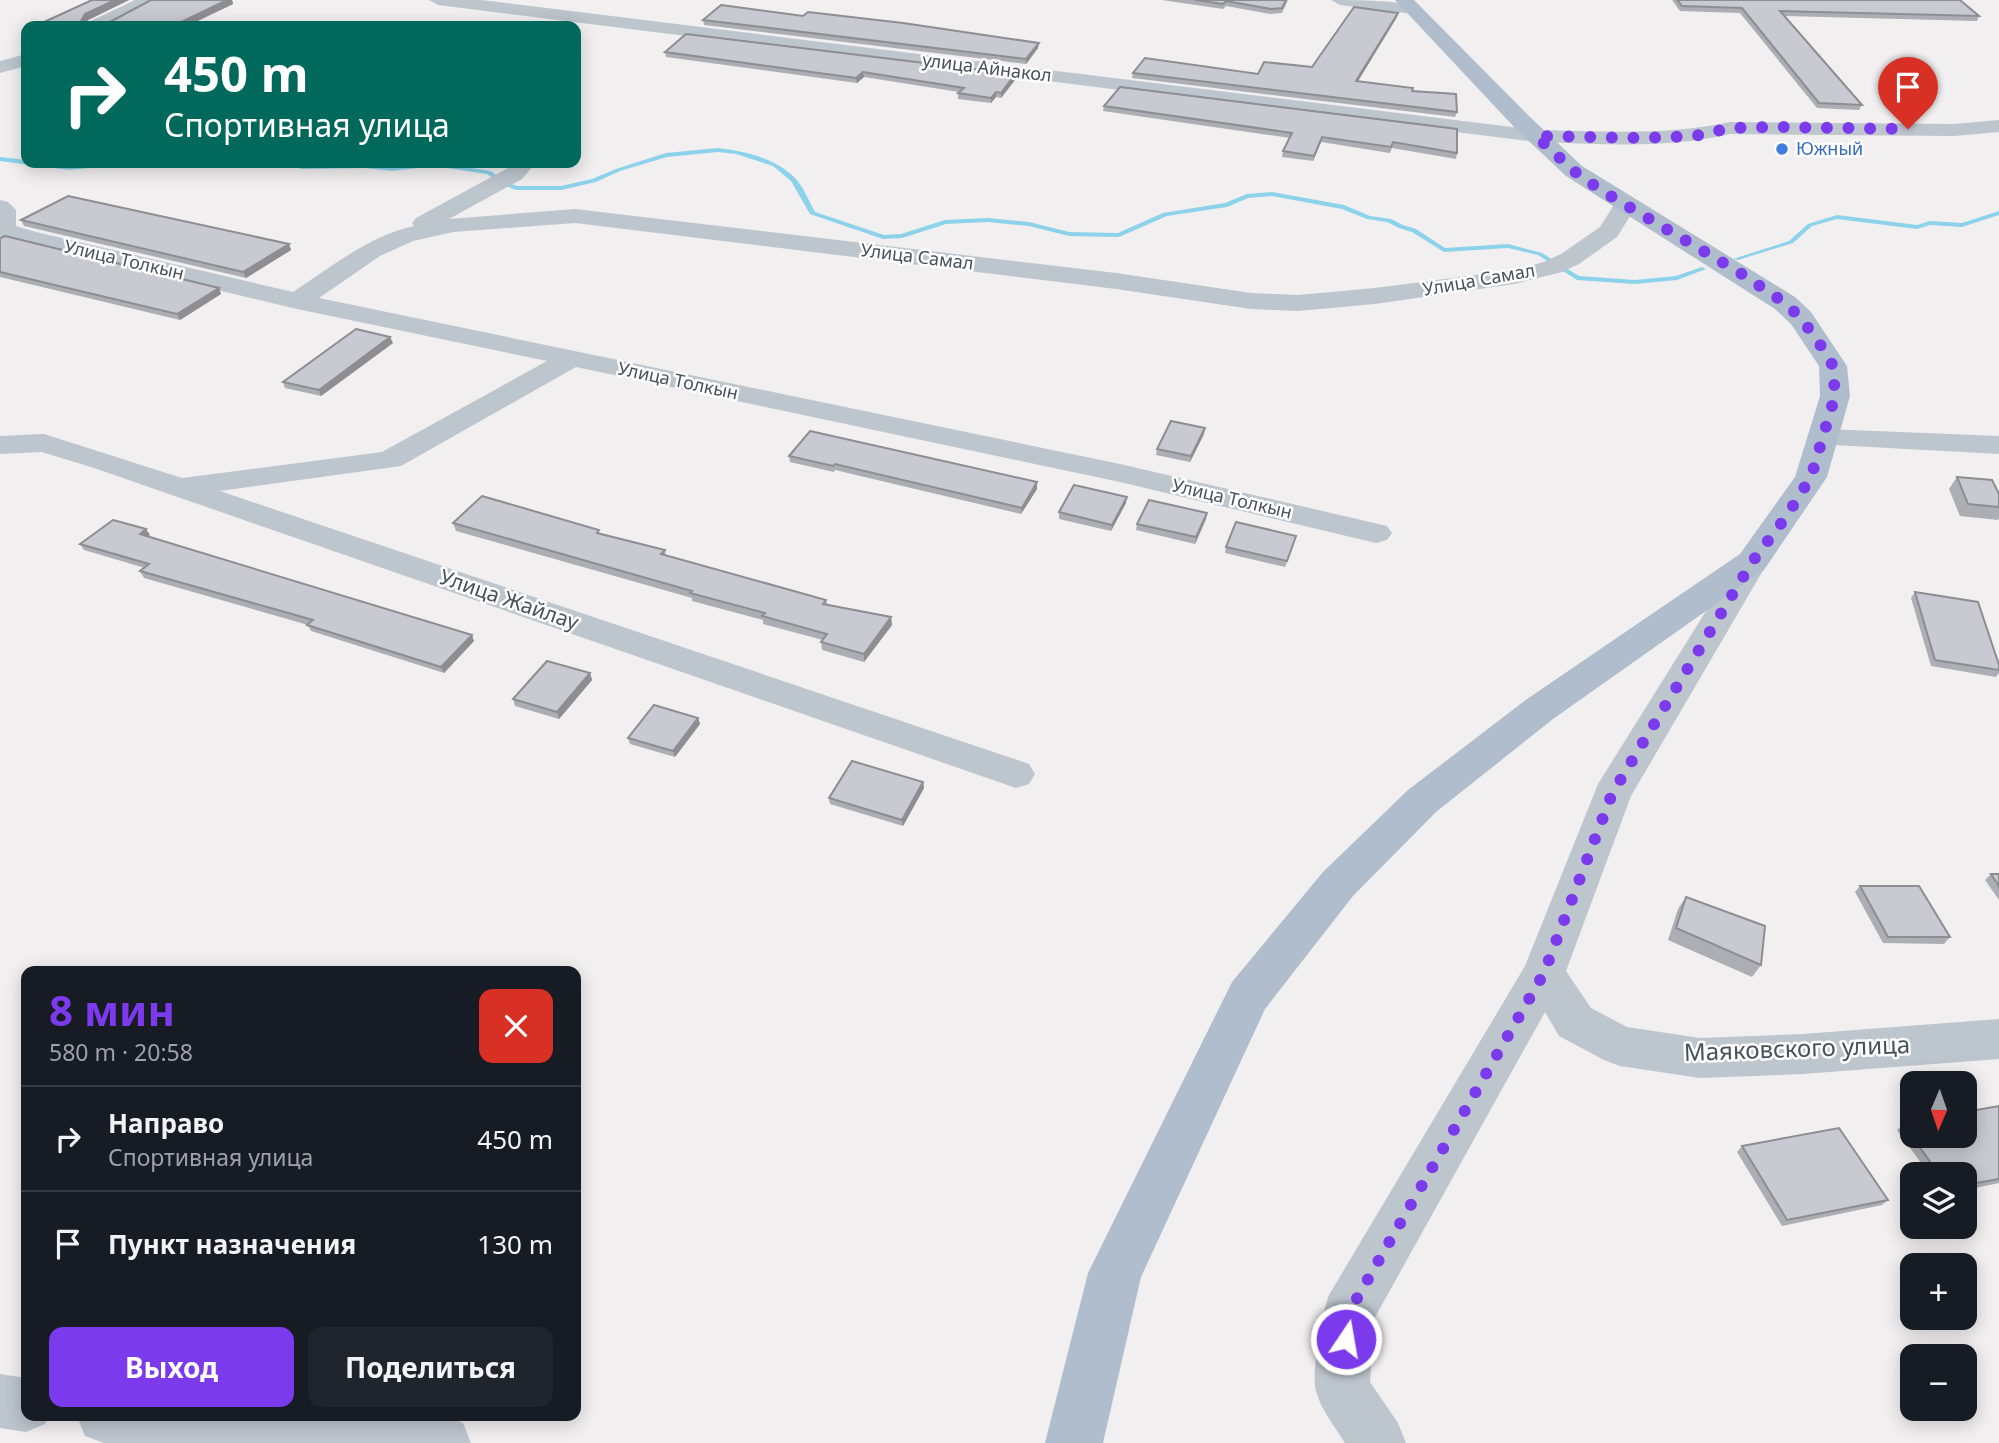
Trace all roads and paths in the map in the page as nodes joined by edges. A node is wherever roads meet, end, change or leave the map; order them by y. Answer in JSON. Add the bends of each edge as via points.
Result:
{"nodes":[{"id":1,"x":149,"y":0,"type":"edge"},
{"id":2,"x":438,"y":0,"type":"edge"},
{"id":3,"x":570,"y":0,"type":"edge"},
{"id":4,"x":1340,"y":0,"type":"edge"},
{"id":5,"x":1408,"y":5,"type":"edge"},
{"id":6,"x":548,"y":14,"type":"junction"},
{"id":7,"x":105,"y":21,"type":"edge"},
{"id":8,"x":537,"y":21,"type":"edge"},
{"id":9,"x":21,"y":61,"type":"edge"},
{"id":10,"x":0,"y":67,"type":"edge"},
{"id":11,"x":1999,"y":126,"type":"edge"},
{"id":12,"x":1536,"y":136,"type":"junction"},
{"id":13,"x":520,"y":168,"type":"edge"},
{"id":14,"x":1625,"y":205,"type":"junction"},
{"id":15,"x":0,"y":207,"type":"edge"},
{"id":16,"x":406,"y":235,"type":"junction"},
{"id":17,"x":297,"y":301,"type":"junction"},
{"id":18,"x":571,"y":359,"type":"junction"},
{"id":19,"x":1825,"y":438,"type":"junction"},
{"id":20,"x":0,"y":445,"type":"edge"},
{"id":21,"x":1999,"y":445,"type":"edge"},
{"id":22,"x":178,"y":487,"type":"junction"},
{"id":23,"x":1376,"y":533,"type":"dead end"},
{"id":24,"x":1752,"y":562,"type":"junction"},
{"id":25,"x":1016,"y":774,"type":"dead end"},
{"id":26,"x":1544,"y":973,"type":"junction"},
{"id":27,"x":1999,"y":1040,"type":"edge"},
{"id":28,"x":0,"y":1401,"type":"edge"},
{"id":29,"x":21,"y":1404,"type":"edge"},
{"id":30,"x":168,"y":1421,"type":"edge"},
{"id":31,"x":443,"y":1443,"type":"edge"},
{"id":32,"x":1074,"y":1443,"type":"edge"},
{"id":33,"x":1378,"y":1443,"type":"edge"}],
"edges":[{"from":1,"to":7,"type":"street"},
{"from":2,"to":6,"type":"street","name":"улица Айнакол"},
{"from":3,"to":6,"type":"street"},
{"from":4,"to":5,"type":"street"},
{"from":5,"to":12,"type":"main road"},
{"from":6,"to":8,"type":"street"},
{"from":6,"to":12,"type":"street","name":"улица Айнакол"},
{"from":9,"to":10,"type":"street"},
{"from":11,"to":12,"type":"street","name":"улица Айнакол","via":[[1954,130],[1730,128],[1695,136],[1645,138]]},
{"from":12,"to":14,"type":"main road","via":[[1574,171]]},
{"from":13,"to":16,"type":"street"},
{"from":14,"to":16,"type":"street","name":"Улица Самал","via":[[1609,232],[1561,263],[1514,277],[1298,303],[1251,301],[575,216],[453,225]]},
{"from":14,"to":19,"type":"main road","via":[[1742,274],[1801,318],[1833,366],[1835,396]]},
{"from":15,"to":17,"type":"street","name":"Улица Толкын","via":[[4,230],[29,238]]},
{"from":16,"to":17,"type":"street","name":"Улица Самал","via":[[370,251]]},
{"from":17,"to":18,"type":"street","name":"Улица Толкын"},
{"from":18,"to":22,"type":"street","via":[[390,460]]},
{"from":18,"to":23,"type":"street","name":"Улица Толкын","via":[[1120,473]]},
{"from":19,"to":21,"type":"street"},
{"from":19,"to":24,"type":"main road","via":[[1811,477]]},
{"from":20,"to":22,"type":"street","name":"Улица Жайлау","via":[[44,443]]},
{"from":22,"to":25,"type":"street","name":"Улица Жайлау"},
{"from":24,"to":26,"type":"street","via":[[1612,794]]},
{"from":24,"to":32,"type":"main road","via":[[1540,709],[1422,801],[1338,884],[1248,996],[1115,1273]]},
{"from":26,"to":27,"type":"street","name":"Маяковского улица","via":[[1575,1022],[1620,1046],[1700,1058]]},
{"from":26,"to":33,"type":"street","via":[[1348,1314],[1342,1389]]},
{"from":28,"to":29,"type":"street"},
{"from":30,"to":31,"type":"street"}]}
